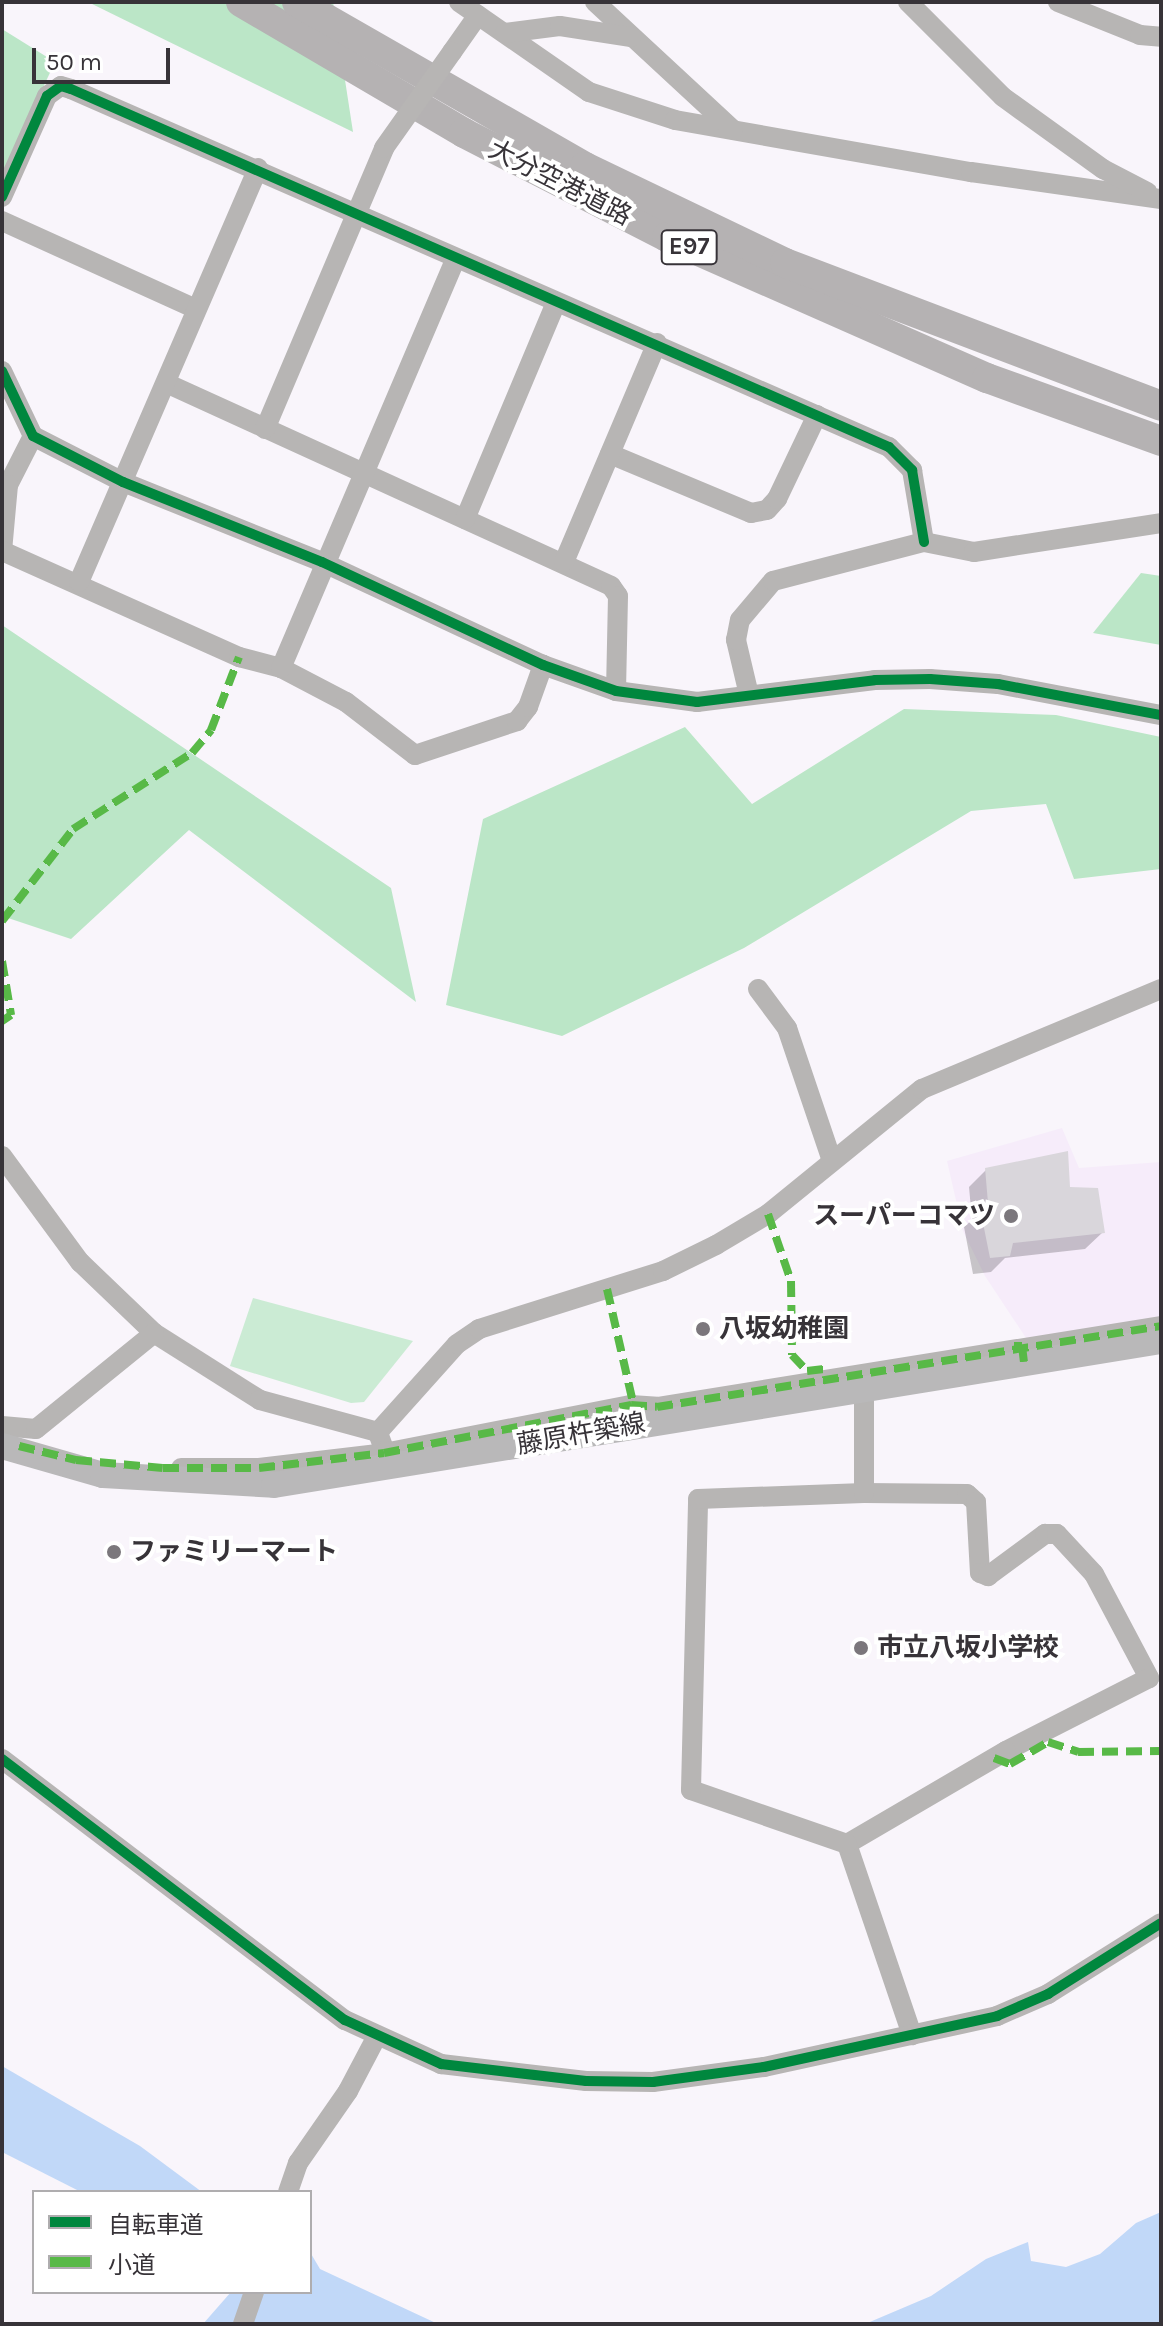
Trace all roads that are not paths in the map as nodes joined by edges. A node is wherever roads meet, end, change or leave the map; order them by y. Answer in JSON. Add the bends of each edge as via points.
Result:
{"nodes":[{"id":1,"x":241,"y":2,"type":"edge"},
{"id":2,"x":297,"y":2,"type":"edge"},
{"id":3,"x":459,"y":2,"type":"edge"},
{"id":4,"x":595,"y":2,"type":"edge"},
{"id":5,"x":908,"y":2,"type":"edge"},
{"id":6,"x":1058,"y":2,"type":"edge"},
{"id":7,"x":478,"y":15,"type":"junction"},
{"id":8,"x":505,"y":33,"type":"junction"},
{"id":9,"x":1161,"y":37,"type":"edge"},
{"id":10,"x":635,"y":38,"type":"junction"},
{"id":11,"x":736,"y":132,"type":"junction"},
{"id":12,"x":258,"y":168,"type":"junction"},
{"id":13,"x":2,"y":197,"type":"edge"},
{"id":14,"x":1161,"y":198,"type":"edge"},
{"id":15,"x":356,"y":213,"type":"junction"},
{"id":16,"x":2,"y":221,"type":"edge"},
{"id":17,"x":455,"y":260,"type":"junction"},
{"id":18,"x":556,"y":302,"type":"junction"},
{"id":19,"x":196,"y":309,"type":"junction"},
{"id":20,"x":657,"y":343,"type":"junction"},
{"id":21,"x":2,"y":371,"type":"edge"},
{"id":22,"x":166,"y":383,"type":"junction"},
{"id":23,"x":1161,"y":406,"type":"edge"},
{"id":24,"x":817,"y":415,"type":"junction"},
{"id":25,"x":265,"y":429,"type":"junction"},
{"id":26,"x":33,"y":436,"type":"junction"},
{"id":27,"x":1161,"y":441,"type":"edge"},
{"id":28,"x":610,"y":454,"type":"junction"},
{"id":29,"x":363,"y":475,"type":"junction"},
{"id":30,"x":123,"y":482,"type":"junction"},
{"id":31,"x":465,"y":519,"type":"junction"},
{"id":32,"x":1161,"y":523,"type":"edge"},
{"id":33,"x":924,"y":542,"type":"junction"},
{"id":34,"x":322,"y":562,"type":"junction"},
{"id":35,"x":564,"y":562,"type":"junction"},
{"id":36,"x":79,"y":582,"type":"junction"},
{"id":37,"x":543,"y":665,"type":"junction"},
{"id":38,"x":281,"y":668,"type":"junction"},
{"id":39,"x":616,"y":691,"type":"junction"},
{"id":40,"x":749,"y":695,"type":"junction"},
{"id":41,"x":1161,"y":715,"type":"edge"},
{"id":42,"x":758,"y":989,"type":"dead end"},
{"id":43,"x":1161,"y":989,"type":"edge"},
{"id":44,"x":2,"y":1156,"type":"edge"},
{"id":45,"x":832,"y":1161,"type":"junction"},
{"id":46,"x":1161,"y":1326,"type":"edge"},
{"id":47,"x":154,"y":1333,"type":"junction"},
{"id":48,"x":1161,"y":1341,"type":"edge"},
{"id":49,"x":864,"y":1388,"type":"junction"},
{"id":50,"x":2,"y":1426,"type":"edge"},
{"id":51,"x":378,"y":1432,"type":"junction"},
{"id":52,"x":8,"y":1442,"type":"edge"},
{"id":53,"x":388,"y":1460,"type":"junction"},
{"id":54,"x":864,"y":1493,"type":"junction"},
{"id":55,"x":2,"y":1759,"type":"edge"},
{"id":56,"x":847,"y":1844,"type":"junction"},
{"id":57,"x":1161,"y":1923,"type":"edge"},
{"id":58,"x":912,"y":2035,"type":"junction"},
{"id":59,"x":376,"y":2038,"type":"junction"},
{"id":60,"x":289,"y":2190,"type":"edge"},
{"id":61,"x":253,"y":2294,"type":"edge"},
{"id":62,"x":243,"y":2324,"type":"edge"}],
"edges":[{"from":1,"to":27,"type":"highway","name":"大分空港道路","number":"E97","via":[[464,133],[667,237],[987,378]]},
{"from":2,"to":23,"type":"highway","name":"大分空港道路","number":"E97","via":[[585,167],[785,263]]},
{"from":3,"to":7,"type":"street"},
{"from":4,"to":10,"type":"street"},
{"from":5,"to":14,"type":"street","via":[[1003,97],[1103,169]]},
{"from":6,"to":9,"type":"street","via":[[1140,35]]},
{"from":7,"to":8,"type":"street"},
{"from":7,"to":15,"type":"street","bridge":true,"via":[[384,148]]},
{"from":8,"to":10,"type":"street","via":[[560,26]]},
{"from":8,"to":11,"type":"street","via":[[589,92]]},
{"from":10,"to":11,"type":"street"},
{"from":11,"to":14,"type":"street"},
{"from":12,"to":13,"type":"street","via":[[61,86],[47,96]]},
{"from":12,"to":15,"type":"street"},
{"from":12,"to":19,"type":"street"},
{"from":15,"to":17,"type":"street"},
{"from":15,"to":25,"type":"street"},
{"from":16,"to":19,"type":"street"},
{"from":17,"to":18,"type":"street"},
{"from":17,"to":29,"type":"street"},
{"from":18,"to":20,"type":"street"},
{"from":18,"to":31,"type":"street"},
{"from":19,"to":22,"type":"street"},
{"from":20,"to":24,"type":"street"},
{"from":20,"to":28,"type":"street"},
{"from":21,"to":26,"type":"street"},
{"from":22,"to":25,"type":"street"},
{"from":22,"to":30,"type":"street"},
{"from":24,"to":28,"type":"street","via":[[767,510],[751,513]]},
{"from":24,"to":33,"type":"street","via":[[889,447],[912,470]]},
{"from":25,"to":29,"type":"street"},
{"from":26,"to":30,"type":"street"},
{"from":26,"to":36,"type":"street","via":[[8,485],[2,551]]},
{"from":28,"to":35,"type":"street"},
{"from":29,"to":31,"type":"street"},
{"from":29,"to":34,"type":"street"},
{"from":30,"to":34,"type":"street"},
{"from":30,"to":36,"type":"street"},
{"from":31,"to":35,"type":"street"},
{"from":32,"to":33,"type":"street","via":[[974,552]]},
{"from":33,"to":40,"type":"street","via":[[773,581],[740,620],[736,640]]},
{"from":34,"to":37,"type":"street"},
{"from":34,"to":38,"type":"street"},
{"from":35,"to":39,"type":"street","via":[[611,586],[618,596]]},
{"from":36,"to":38,"type":"street","via":[[239,657]]},
{"from":37,"to":38,"type":"street","via":[[528,707],[517,721],[415,755],[346,702]]},
{"from":37,"to":39,"type":"street"},
{"from":39,"to":40,"type":"street","via":[[697,702]]},
{"from":40,"to":41,"type":"street","via":[[930,679],[998,684]]},
{"from":42,"to":45,"type":"street","via":[[787,1028]]},
{"from":43,"to":45,"type":"street","via":[[922,1089]]},
{"from":44,"to":47,"type":"street","via":[[80,1262]]},
{"from":45,"to":51,"type":"street","via":[[768,1214],[663,1271],[479,1329],[457,1344]]},
{"from":46,"to":53,"type":"street","via":[[657,1407],[631,1405]]},
{"from":47,"to":50,"type":"street","via":[[36,1429]]},
{"from":47,"to":51,"type":"street","via":[[260,1400]]},
{"from":48,"to":49,"type":"main road","name":"藤原杵築線"},
{"from":49,"to":53,"type":"main road","name":"藤原杵築線"},
{"from":49,"to":54,"type":"street"},
{"from":51,"to":53,"type":"street"},
{"from":52,"to":53,"type":"main road","name":"藤原杵築線","via":[[103,1475],[193,1484],[274,1485]]},
{"from":54,"to":56,"type":"street","via":[[698,1499],[691,1790]]},
{"from":54,"to":56,"type":"street","via":[[967,1494],[976,1502],[980,1573],[988,1576],[1045,1534],[1057,1534],[1094,1574],[1149,1678],[1006,1751]]},
{"from":55,"to":59,"type":"street","via":[[174,1895]]},
{"from":56,"to":58,"type":"street"},
{"from":57,"to":58,"type":"street","via":[[1048,1994],[997,2016]]},
{"from":58,"to":59,"type":"street","via":[[764,2067],[653,2082],[586,2081],[441,2064]]},
{"from":59,"to":60,"type":"street","via":[[348,2091],[298,2163]]},
{"from":61,"to":62,"type":"street"}]}
